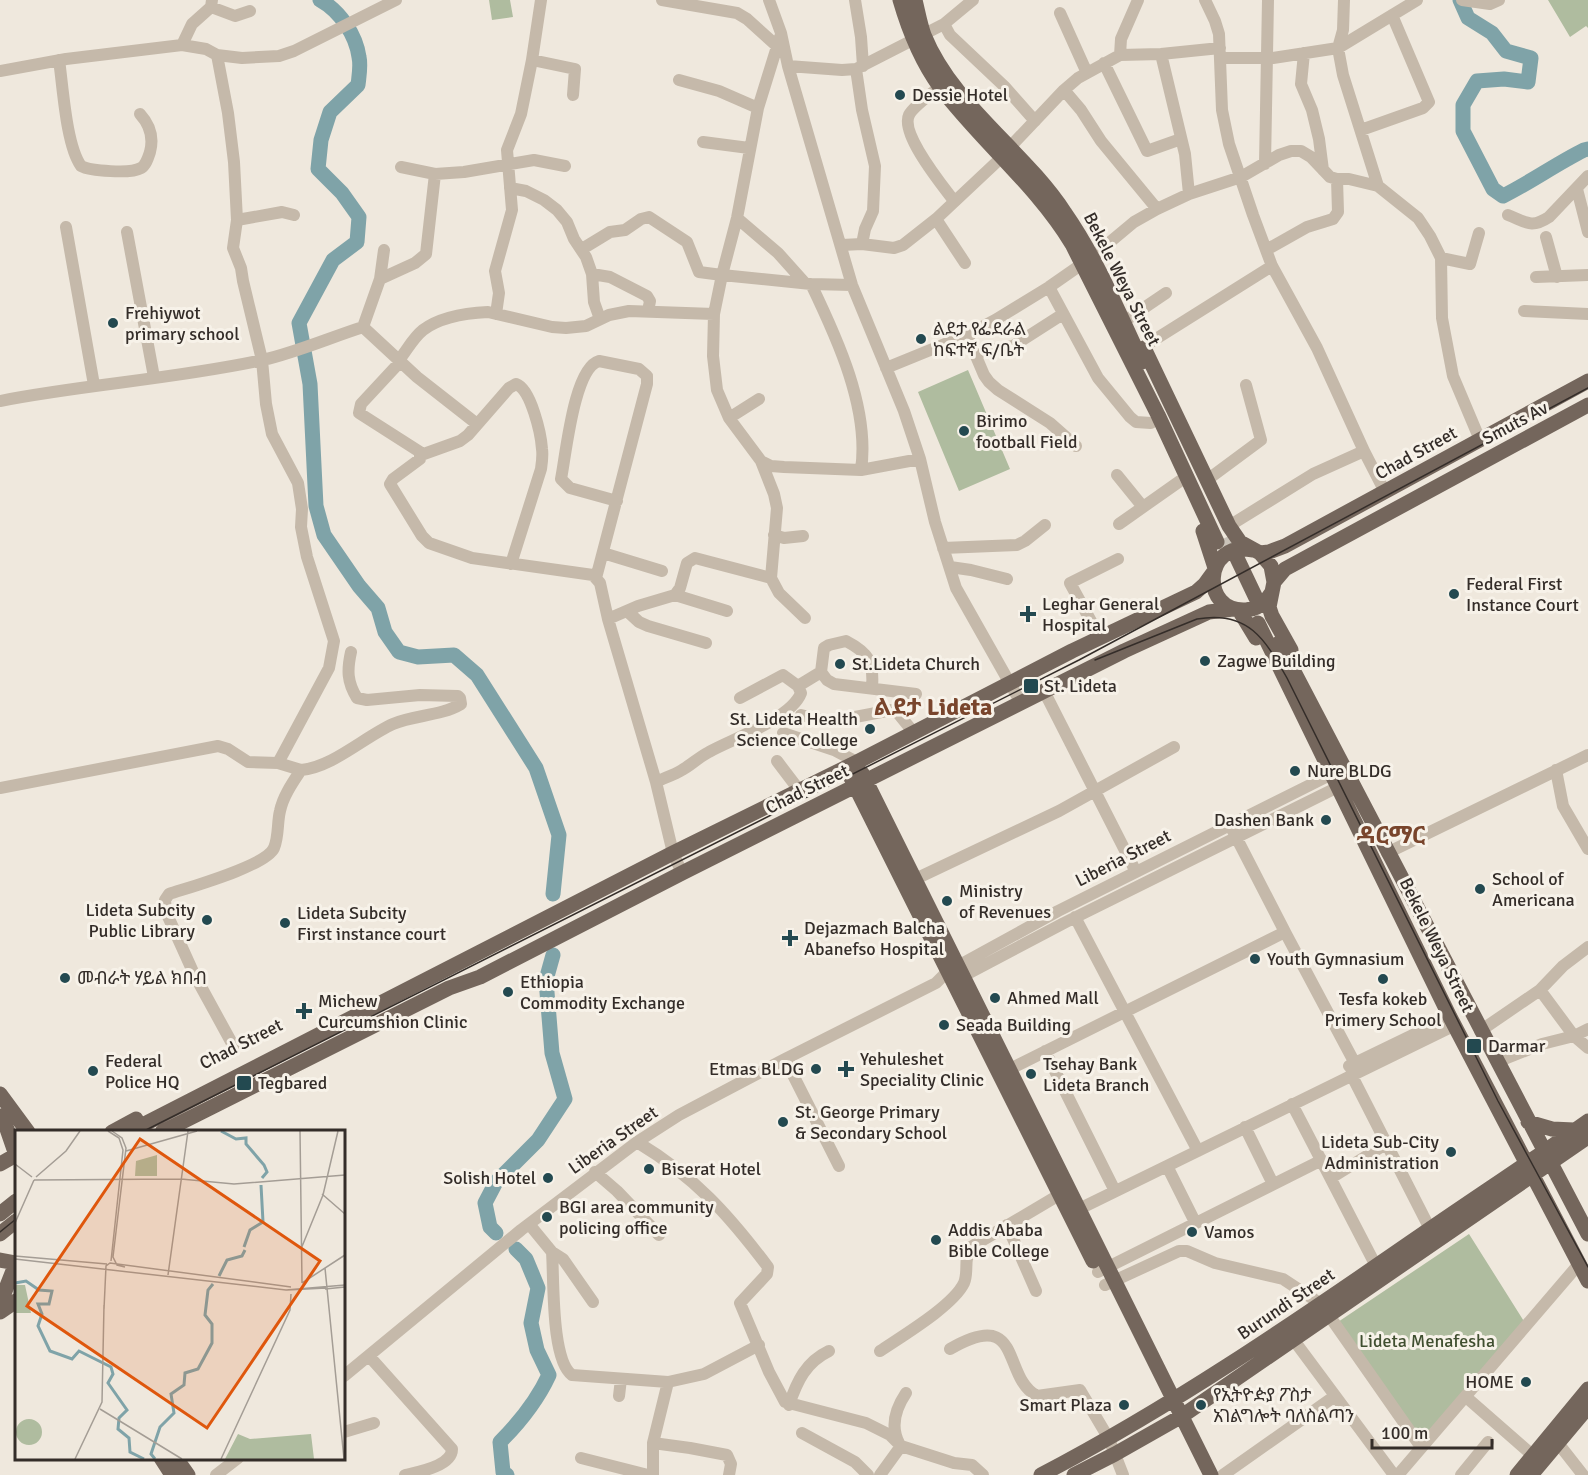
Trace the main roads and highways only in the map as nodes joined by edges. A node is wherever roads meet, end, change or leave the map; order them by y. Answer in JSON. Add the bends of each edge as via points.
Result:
{"nodes":[{"id":1,"x":900,"y":0,"type":"edge"},
{"id":2,"x":915,"y":0,"type":"edge"},
{"id":3,"x":919,"y":37,"type":"junction"},
{"id":4,"x":1006,"y":152,"type":"junction"},
{"id":5,"x":1108,"y":304,"type":"junction"},
{"id":6,"x":1588,"y":381,"type":"edge"},
{"id":7,"x":1588,"y":405,"type":"edge"},
{"id":8,"x":1224,"y":535,"type":"junction"},
{"id":9,"x":1257,"y":552,"type":"junction"},
{"id":10,"x":1222,"y":564,"type":"junction"},
{"id":11,"x":1273,"y":587,"type":"junction"},
{"id":12,"x":1244,"y":605,"type":"junction"},
{"id":13,"x":851,"y":762,"type":"junction"},
{"id":14,"x":1332,"y":775,"type":"junction"},
{"id":15,"x":861,"y":784,"type":"junction"},
{"id":16,"x":1376,"y":833,"type":"junction"},
{"id":17,"x":486,"y":949,"type":"junction"},
{"id":18,"x":466,"y":983,"type":"junction"},
{"id":19,"x":0,"y":1094,"type":"edge"},
{"id":20,"x":0,"y":1116,"type":"edge"},
{"id":21,"x":1588,"y":1121,"type":"edge"},
{"id":22,"x":1528,"y":1122,"type":"junction"},
{"id":23,"x":27,"y":1130,"type":"edge"},
{"id":24,"x":114,"y":1130,"type":"edge"},
{"id":25,"x":131,"y":1130,"type":"edge"},
{"id":26,"x":164,"y":1130,"type":"edge"},
{"id":27,"x":178,"y":1130,"type":"edge"},
{"id":28,"x":1581,"y":1133,"type":"edge"},
{"id":29,"x":1575,"y":1146,"type":"junction"},
{"id":30,"x":15,"y":1152,"type":"edge"},
{"id":31,"x":15,"y":1156,"type":"edge"},
{"id":32,"x":1547,"y":1158,"type":"junction"},
{"id":33,"x":0,"y":1164,"type":"edge"},
{"id":34,"x":1530,"y":1170,"type":"junction"},
{"id":35,"x":1565,"y":1192,"type":"junction"},
{"id":36,"x":15,"y":1202,"type":"edge"},
{"id":37,"x":0,"y":1214,"type":"edge"},
{"id":38,"x":1584,"y":1216,"type":"edge"},
{"id":39,"x":15,"y":1222,"type":"edge"},
{"id":40,"x":0,"y":1234,"type":"edge"},
{"id":41,"x":1588,"y":1234,"type":"edge"},
{"id":42,"x":0,"y":1261,"type":"edge"},
{"id":43,"x":15,"y":1263,"type":"edge"},
{"id":44,"x":15,"y":1266,"type":"edge"},
{"id":45,"x":1588,"y":1281,"type":"edge"},
{"id":46,"x":15,"y":1302,"type":"edge"},
{"id":47,"x":0,"y":1304,"type":"edge"},
{"id":48,"x":1324,"y":1309,"type":"junction"},
{"id":49,"x":0,"y":1312,"type":"edge"},
{"id":50,"x":1588,"y":1389,"type":"edge"},
{"id":51,"x":1170,"y":1403,"type":"junction"},
{"id":52,"x":1588,"y":1407,"type":"edge"},
{"id":53,"x":1178,"y":1419,"type":"junction"},
{"id":54,"x":1555,"y":1439,"type":"junction"},
{"id":55,"x":1538,"y":1459,"type":"junction"},
{"id":56,"x":167,"y":1466,"type":"edge"},
{"id":57,"x":188,"y":1475,"type":"edge"},
{"id":58,"x":1041,"y":1475,"type":"edge"},
{"id":59,"x":1074,"y":1475,"type":"edge"},
{"id":60,"x":1202,"y":1475,"type":"edge"},
{"id":61,"x":1211,"y":1475,"type":"edge"},
{"id":62,"x":1517,"y":1475,"type":"edge"},
{"id":63,"x":1531,"y":1475,"type":"edge"}],
"edges":[{"from":1,"to":3,"type":"main road"},
{"from":2,"to":3,"type":"main road","name":"Bekele Weya Street"},
{"from":3,"to":4,"type":"main road","name":"Bekele Weya Street"},
{"from":3,"to":4,"type":"main road","via":[[940,87]]},
{"from":4,"to":5,"type":"main road","name":"Bekele Weya Street","via":[[1065,212]]},
{"from":5,"to":8,"type":"main road","name":"Bekele Weya Street"},
{"from":5,"to":8,"type":"main road","via":[[1129,318],[1160,377],[1207,480]]},
{"from":5,"to":10,"type":"main road","via":[[1103,324]]},
{"from":6,"to":9,"type":"main road","name":"Chad Street","via":[[1285,546]]},
{"from":7,"to":11,"type":"main road","name":"Smuts Av","via":[[1285,569]]},
{"from":8,"to":9,"type":"main road"},
{"from":9,"to":10,"type":"main road","via":[[1230,552],[1222,557]]},
{"from":9,"to":11,"type":"main road","via":[[1272,566]]},
{"from":10,"to":12,"type":"main road"},
{"from":10,"to":12,"type":"main road","via":[[1213,585],[1217,595],[1224,603]]},
{"from":10,"to":13,"type":"main road","name":"Chad Street","via":[[1196,592]]},
{"from":11,"to":12,"type":"main road","via":[[1266,601],[1256,607]]},
{"from":11,"to":16,"type":"main road","via":[[1269,606],[1272,616],[1345,758]]},
{"from":12,"to":14,"type":"main road","via":[[1249,624],[1297,719]]},
{"from":12,"to":15,"type":"main road","name":"Chad Street","via":[[1216,610],[1124,651]]},
{"from":13,"to":15,"type":"main road"},
{"from":13,"to":17,"type":"main road","name":"Chad Street"},
{"from":14,"to":16,"type":"main road","name":"Bekele Weya Street","via":[[1262,621]]},
{"from":14,"to":34,"type":"main road","name":"Bekele Weya Street"},
{"from":15,"to":18,"type":"main road","name":"Chad Street"},
{"from":15,"to":51,"type":"main road"},
{"from":16,"to":22,"type":"main road","name":"Bekele Weya Street"},
{"from":17,"to":24,"type":"main road","name":"Chad Street","via":[[445,961]]},
{"from":17,"to":25,"type":"main road","name":"Chad Street"},
{"from":18,"to":26,"type":"main road","name":"Chad Street"},
{"from":18,"to":27,"type":"main road","name":"Chad Street"},
{"from":19,"to":23,"type":"main road"},
{"from":20,"to":30,"type":"main road"},
{"from":21,"to":28,"type":"main road"},
{"from":22,"to":28,"type":"main road"},
{"from":22,"to":32,"type":"main road","name":"Bekele Weya Street"},
{"from":28,"to":29,"type":"main road"},
{"from":28,"to":32,"type":"main road"},
{"from":29,"to":32,"type":"main road"},
{"from":29,"to":35,"type":"main road","via":[[1566,1167]]},
{"from":31,"to":33,"type":"main road"},
{"from":32,"to":34,"type":"main road","name":"Burundi Street"},
{"from":32,"to":35,"type":"main road","name":"Bekele Weya Street"},
{"from":34,"to":45,"type":"main road","name":"Bekele Weya Street"},
{"from":34,"to":48,"type":"main road","name":"Burundi Street"},
{"from":34,"to":48,"type":"main road","name":"Burundi Street","via":[[1430,1229]]},
{"from":35,"to":38,"type":"main road","name":"Bekele Weya Street"},
{"from":36,"to":37,"type":"main road"},
{"from":38,"to":41,"type":"main road","name":"Bekele Weya Street"},
{"from":39,"to":40,"type":"main road"},
{"from":42,"to":43,"type":"main road"},
{"from":44,"to":47,"type":"main road"},
{"from":46,"to":49,"type":"main road"},
{"from":48,"to":51,"type":"main road","name":"Burundi Street"},
{"from":48,"to":53,"type":"main road","name":"Burundi Street","via":[[1293,1339]]},
{"from":50,"to":54,"type":"main road"},
{"from":51,"to":53,"type":"main road"},
{"from":51,"to":58,"type":"main road","name":"Burundi Street"},
{"from":52,"to":54,"type":"main road"},
{"from":53,"to":59,"type":"main road","name":"Burundi Street"},
{"from":53,"to":60,"type":"main road"},
{"from":53,"to":61,"type":"main road"},
{"from":54,"to":55,"type":"main road"},
{"from":55,"to":62,"type":"main road"},
{"from":55,"to":63,"type":"main road"},
{"from":56,"to":57,"type":"main road"}]}
